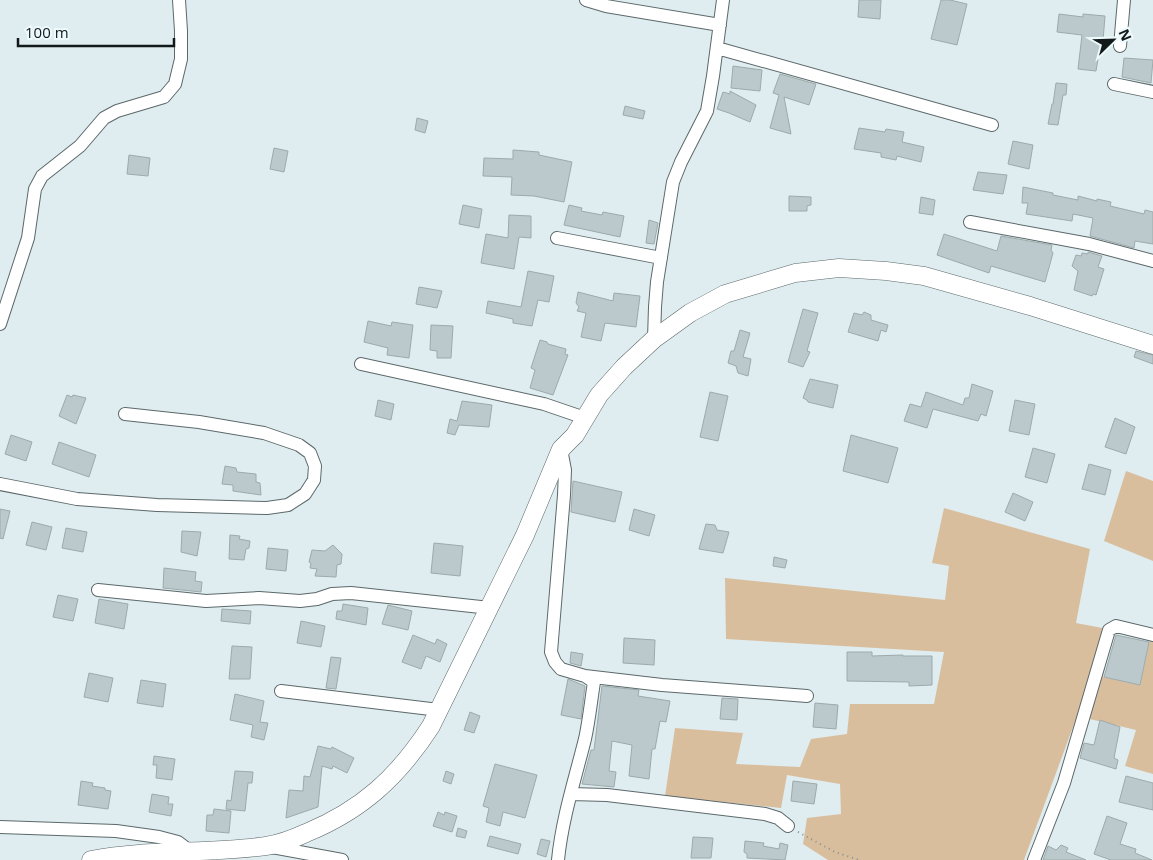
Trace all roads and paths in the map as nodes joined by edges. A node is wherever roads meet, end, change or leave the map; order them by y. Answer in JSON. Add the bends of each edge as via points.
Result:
{"nodes":[{"id":1,"x":179,"y":0,"type":"edge"},
{"id":2,"x":586,"y":0,"type":"edge"},
{"id":3,"x":723,"y":0,"type":"edge"},
{"id":4,"x":1124,"y":0,"type":"edge"},
{"id":5,"x":720,"y":25,"type":"junction"},
{"id":6,"x":1120,"y":46,"type":"dead end"},
{"id":7,"x":717,"y":48,"type":"junction"},
{"id":8,"x":1114,"y":84,"type":"dead end"},
{"id":9,"x":1153,"y":92,"type":"edge"},
{"id":10,"x":992,"y":125,"type":"dead end"},
{"id":11,"x":970,"y":222,"type":"dead end"},
{"id":12,"x":556,"y":238,"type":"dead end"},
{"id":13,"x":661,"y":258,"type":"junction"},
{"id":14,"x":1153,"y":261,"type":"edge"},
{"id":15,"x":0,"y":324,"type":"edge"},
{"id":16,"x":654,"y":339,"type":"junction"},
{"id":17,"x":1153,"y":345,"type":"edge"},
{"id":18,"x":361,"y":364,"type":"dead end"},
{"id":19,"x":125,"y":414,"type":"dead end"},
{"id":20,"x":585,"y":418,"type":"junction"},
{"id":21,"x":560,"y":449,"type":"junction"},
{"id":22,"x":0,"y":484,"type":"edge"},
{"id":23,"x":98,"y":590,"type":"dead end"},
{"id":24,"x":490,"y":608,"type":"junction"},
{"id":25,"x":1153,"y":635,"type":"edge"},
{"id":26,"x":585,"y":676,"type":"junction"},
{"id":27,"x":281,"y":691,"type":"dead end"},
{"id":28,"x":807,"y":696,"type":"dead end"},
{"id":29,"x":439,"y":710,"type":"junction"},
{"id":30,"x":571,"y":794,"type":"junction"},
{"id":31,"x":788,"y":826,"type":"joint"},
{"id":32,"x":0,"y":827,"type":"edge"},
{"id":33,"x":268,"y":846,"type":"junction"},
{"id":34,"x":190,"y":851,"type":"junction"},
{"id":35,"x":315,"y":857,"type":"edge"},
{"id":36,"x":91,"y":860,"type":"edge"},
{"id":37,"x":342,"y":860,"type":"edge"},
{"id":38,"x":558,"y":860,"type":"edge"},
{"id":39,"x":859,"y":860,"type":"edge"},
{"id":40,"x":1034,"y":860,"type":"edge"}],
"edges":[{"from":1,"to":15,"type":"street","via":[[181,59],[175,84],[164,97],[104,118],[80,146],[42,176],[35,189],[28,238]]},
{"from":2,"to":5,"type":"street"},
{"from":3,"to":5,"type":"street"},
{"from":4,"to":6,"type":"street"},
{"from":5,"to":7,"type":"street"},
{"from":7,"to":10,"type":"street"},
{"from":7,"to":13,"type":"street","via":[[707,111],[673,182]]},
{"from":8,"to":9,"type":"street"},
{"from":11,"to":14,"type":"street","via":[[1089,244]]},
{"from":12,"to":13,"type":"street"},
{"from":13,"to":16,"type":"street","via":[[654,306]]},
{"from":16,"to":17,"type":"main road","via":[[690,313],[725,294],[794,272],[839,268],[924,276]]},
{"from":16,"to":20,"type":"main road","via":[[624,367]]},
{"from":18,"to":20,"type":"street","via":[[544,404]]},
{"from":19,"to":22,"type":"street","via":[[264,433],[299,445],[310,453],[315,466],[314,480],[305,494],[288,505],[267,508],[77,499]]},
{"from":20,"to":21,"type":"main road"},
{"from":21,"to":24,"type":"main road","via":[[525,535]]},
{"from":21,"to":26,"type":"street","via":[[564,494],[551,652],[561,669]]},
{"from":23,"to":24,"type":"street","via":[[206,601],[259,598],[300,601],[351,593]]},
{"from":24,"to":29,"type":"main road"},
{"from":25,"to":40,"type":"street","via":[[1116,626],[1109,630],[1064,783]]},
{"from":26,"to":28,"type":"street"},
{"from":26,"to":30,"type":"street","via":[[594,682],[586,736]]},
{"from":27,"to":29,"type":"street"},
{"from":29,"to":33,"type":"main road","via":[[414,752],[396,774],[370,797],[322,827]]},
{"from":30,"to":31,"type":"street","via":[[607,795],[765,814]]},
{"from":30,"to":38,"type":"street"},
{"from":31,"to":39,"type":"path","via":[[812,841]]},
{"from":32,"to":34,"type":"street","via":[[116,831],[178,842]]},
{"from":33,"to":34,"type":"main road"},
{"from":33,"to":35,"type":"street"},
{"from":34,"to":36,"type":"main road"},
{"from":35,"to":37,"type":"street"}]}
